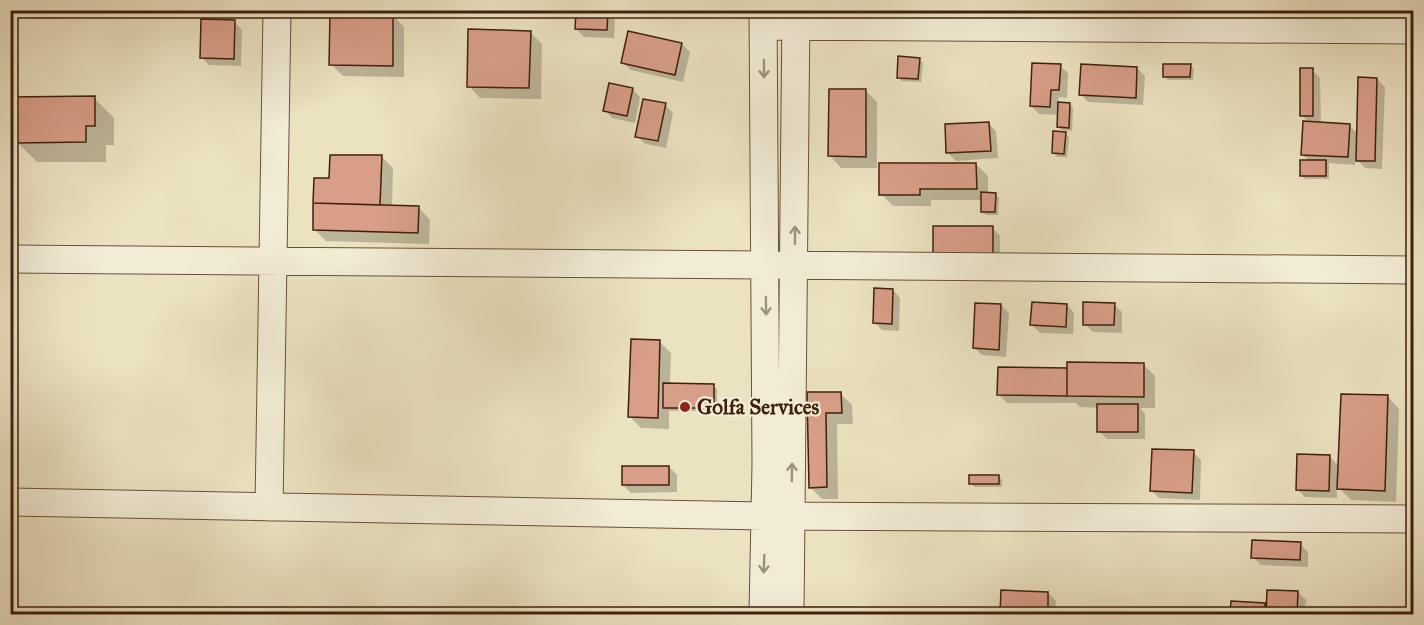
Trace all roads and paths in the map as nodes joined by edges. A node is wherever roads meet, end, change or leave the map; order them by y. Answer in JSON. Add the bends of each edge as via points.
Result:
{"nodes":[{"id":1,"x":277,"y":10,"type":"edge"},
{"id":2,"x":763,"y":18,"type":"edge"},
{"id":3,"x":796,"y":18,"type":"edge"},
{"id":4,"x":1413,"y":30,"type":"edge"},
{"id":5,"x":10,"y":260,"type":"edge"},
{"id":6,"x":272,"y":263,"type":"junction"},
{"id":7,"x":766,"y":265,"type":"junction"},
{"id":8,"x":795,"y":265,"type":"junction"},
{"id":9,"x":1413,"y":270,"type":"edge"},
{"id":10,"x":10,"y":502,"type":"edge"},
{"id":11,"x":269,"y":507,"type":"junction"},
{"id":12,"x":778,"y":516,"type":"junction"},
{"id":13,"x":1413,"y":519,"type":"edge"},
{"id":14,"x":763,"y":615,"type":"edge"},
{"id":15,"x":790,"y":615,"type":"edge"}],
"edges":[{"from":1,"to":6,"type":"street"},
{"from":2,"to":3,"type":"street"},
{"from":2,"to":7,"type":"street","one_way":true},
{"from":3,"to":4,"type":"street"},
{"from":8,"to":3,"type":"street","one_way":true},
{"from":5,"to":6,"type":"street"},
{"from":6,"to":7,"type":"street"},
{"from":6,"to":11,"type":"street"},
{"from":7,"to":8,"type":"street"},
{"from":7,"to":12,"type":"street","one_way":true},
{"from":8,"to":9,"type":"street"},
{"from":12,"to":8,"type":"street","one_way":true},
{"from":10,"to":11,"type":"street"},
{"from":11,"to":12,"type":"street"},
{"from":12,"to":13,"type":"street"},
{"from":12,"to":14,"type":"street","one_way":true},
{"from":12,"to":15,"type":"street"}]}
